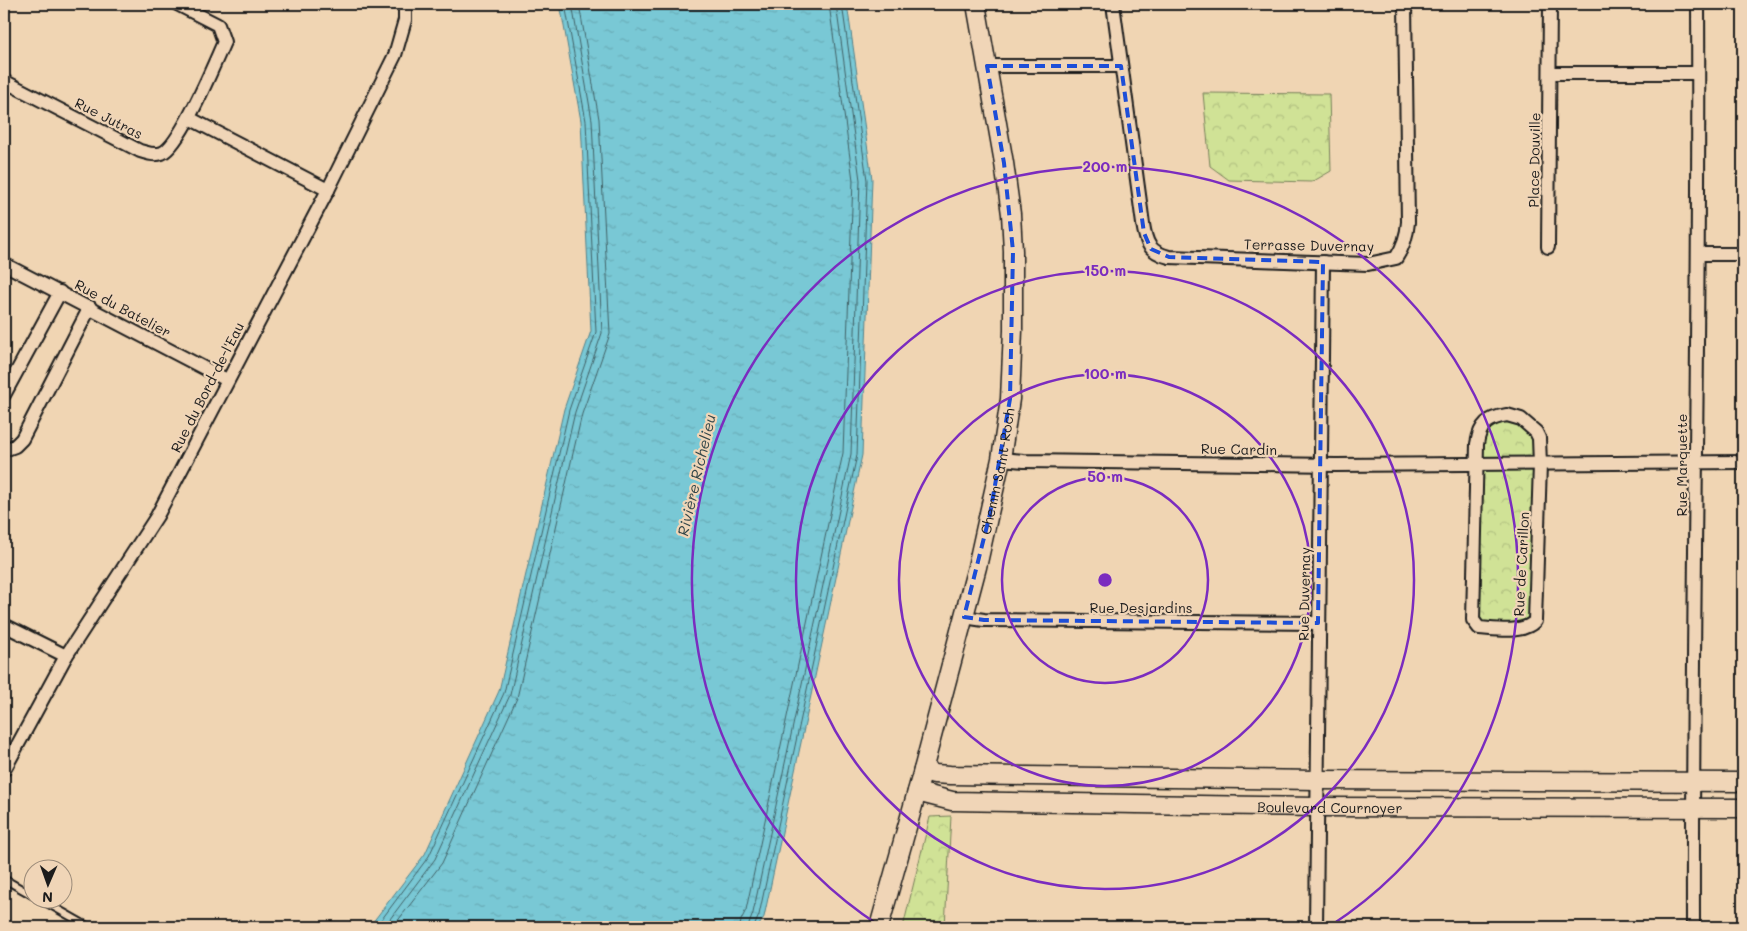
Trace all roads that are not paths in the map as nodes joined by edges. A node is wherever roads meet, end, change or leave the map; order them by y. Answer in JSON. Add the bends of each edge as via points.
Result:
{"nodes":[{"id":1,"x":176,"y":4,"type":"edge"},
{"id":2,"x":405,"y":4,"type":"edge"},
{"id":3,"x":976,"y":4,"type":"edge"},
{"id":4,"x":1112,"y":4,"type":"edge"},
{"id":5,"x":1405,"y":4,"type":"edge"},
{"id":6,"x":1550,"y":4,"type":"edge"},
{"id":7,"x":1698,"y":4,"type":"edge"},
{"id":8,"x":987,"y":66,"type":"junction"},
{"id":9,"x":1121,"y":66,"type":"junction"},
{"id":10,"x":1550,"y":73,"type":"junction"},
{"id":11,"x":1698,"y":73,"type":"junction"},
{"id":12,"x":4,"y":81,"type":"edge"},
{"id":13,"x":189,"y":118,"type":"junction"},
{"id":14,"x":328,"y":190,"type":"junction"},
{"id":15,"x":1548,"y":247,"type":"dead end"},
{"id":16,"x":1698,"y":254,"type":"junction"},
{"id":17,"x":1743,"y":254,"type":"edge"},
{"id":18,"x":1323,"y":262,"type":"junction"},
{"id":19,"x":4,"y":264,"type":"edge"},
{"id":20,"x":60,"y":292,"type":"junction"},
{"id":21,"x":90,"y":308,"type":"junction"},
{"id":22,"x":227,"y":380,"type":"junction"},
{"id":23,"x":4,"y":395,"type":"edge"},
{"id":24,"x":4,"y":450,"type":"edge"},
{"id":25,"x":1002,"y":459,"type":"junction"},
{"id":26,"x":1696,"y":462,"type":"junction"},
{"id":27,"x":1743,"y":462,"type":"edge"},
{"id":28,"x":1476,"y":464,"type":"junction"},
{"id":29,"x":1540,"y":464,"type":"junction"},
{"id":30,"x":1321,"y":465,"type":"junction"},
{"id":31,"x":964,"y":616,"type":"junction"},
{"id":32,"x":1318,"y":623,"type":"junction"},
{"id":33,"x":4,"y":625,"type":"edge"},
{"id":34,"x":66,"y":656,"type":"junction"},
{"id":35,"x":4,"y":770,"type":"edge"},
{"id":36,"x":923,"y":770,"type":"junction"},
{"id":37,"x":1317,"y":780,"type":"junction"},
{"id":38,"x":1692,"y":782,"type":"junction"},
{"id":39,"x":1743,"y":782,"type":"edge"},
{"id":40,"x":917,"y":792,"type":"junction"},
{"id":41,"x":1316,"y":807,"type":"junction"},
{"id":42,"x":1692,"y":808,"type":"junction"},
{"id":43,"x":1743,"y":808,"type":"edge"},
{"id":44,"x":4,"y":879,"type":"edge"},
{"id":45,"x":22,"y":889,"type":"edge"},
{"id":46,"x":56,"y":908,"type":"edge"},
{"id":47,"x":89,"y":927,"type":"edge"},
{"id":48,"x":879,"y":927,"type":"edge"},
{"id":49,"x":1316,"y":927,"type":"edge"},
{"id":50,"x":1693,"y":927,"type":"edge"}],
"edges":[{"from":1,"to":13,"type":"street","name":"Rue Jutras","via":[[218,25],[224,42]]},
{"from":2,"to":14,"type":"street","name":"Rue du Bord-de-l'Eau","via":[[405,20],[395,55]]},
{"from":3,"to":8,"type":"street","name":"Chemin Saint-Roch"},
{"from":4,"to":9,"type":"street","name":"Terrasse Duvernay"},
{"from":5,"to":18,"type":"street","name":"Terrasse Duvernay","via":[[1407,235],[1396,258],[1368,264]]},
{"from":6,"to":10,"type":"street","name":"Place Douville"},
{"from":7,"to":11,"type":"street","name":"Rue Marquette"},
{"from":8,"to":9,"type":"street"},
{"from":8,"to":25,"type":"street","name":"Chemin Saint-Roch","via":[[1004,163],[1013,251],[1012,369]]},
{"from":9,"to":18,"type":"street","name":"Terrasse Duvernay","via":[[1144,233],[1151,249],[1169,257]]},
{"from":10,"to":11,"type":"street"},
{"from":10,"to":15,"type":"street","name":"Place Douville"},
{"from":11,"to":16,"type":"street","name":"Rue Marquette"},
{"from":12,"to":13,"type":"street","name":"Rue Jutras","via":[[140,151],[154,155],[164,152]]},
{"from":13,"to":14,"type":"street"},
{"from":14,"to":22,"type":"street","name":"Rue du Bord-de-l'Eau"},
{"from":16,"to":17,"type":"street"},
{"from":16,"to":26,"type":"street","name":"Rue Marquette"},
{"from":18,"to":30,"type":"street","name":"Rue Duvernay"},
{"from":19,"to":20,"type":"street","name":"Rue du Batelier"},
{"from":20,"to":21,"type":"street","name":"Rue du Batelier"},
{"from":20,"to":23,"type":"street"},
{"from":21,"to":22,"type":"street","name":"Rue du Batelier"},
{"from":21,"to":24,"type":"street","via":[[22,439]]},
{"from":22,"to":34,"type":"street","name":"Rue du Bord-de-l'Eau","via":[[157,516]]},
{"from":25,"to":30,"type":"street","name":"Rue Cardin"},
{"from":25,"to":31,"type":"street","name":"Chemin Saint-Roch"},
{"from":26,"to":27,"type":"street","name":"Rue Cardin"},
{"from":26,"to":29,"type":"street","name":"Rue Cardin"},
{"from":26,"to":38,"type":"street","name":"Rue Marquette"},
{"from":28,"to":29,"type":"street","name":"Rue Cardin"},
{"from":28,"to":29,"type":"street","via":[[1478,433],[1488,421],[1507,415],[1521,419],[1536,432]]},
{"from":28,"to":29,"type":"street","name":"Rue de Carillon","via":[[1473,620],[1479,628],[1520,629],[1535,621]]},
{"from":28,"to":30,"type":"street","name":"Rue Cardin"},
{"from":30,"to":32,"type":"street","name":"Rue Duvernay"},
{"from":31,"to":32,"type":"street","name":"Rue Desjardins","via":[[984,620]]},
{"from":31,"to":36,"type":"street","name":"Chemin Saint-Roch"},
{"from":32,"to":37,"type":"street","name":"Rue Duvernay"},
{"from":33,"to":34,"type":"street"},
{"from":34,"to":35,"type":"street","name":"Rue du Bord-de-l'Eau"},
{"from":36,"to":37,"type":"street","name":"Boulevard Cournoyer","via":[[950,775]]},
{"from":36,"to":40,"type":"street","name":"Chemin Saint-Roch"},
{"from":37,"to":38,"type":"street","name":"Boulevard Cournoyer"},
{"from":37,"to":41,"type":"street","name":"Rue Duvernay"},
{"from":38,"to":39,"type":"street","name":"Boulevard Cournoyer"},
{"from":38,"to":42,"type":"street","name":"Rue Marquette"},
{"from":40,"to":41,"type":"street","name":"Boulevard Cournoyer","via":[[952,801]]},
{"from":40,"to":48,"type":"street","name":"Chemin Saint-Roch"},
{"from":41,"to":42,"type":"street","name":"Boulevard Cournoyer"},
{"from":41,"to":49,"type":"street","name":"Rue Duvernay"},
{"from":42,"to":43,"type":"street","name":"Boulevard Cournoyer"},
{"from":42,"to":50,"type":"street","name":"Rue Marquette"},
{"from":44,"to":45,"type":"lane"},
{"from":46,"to":47,"type":"lane"}]}
